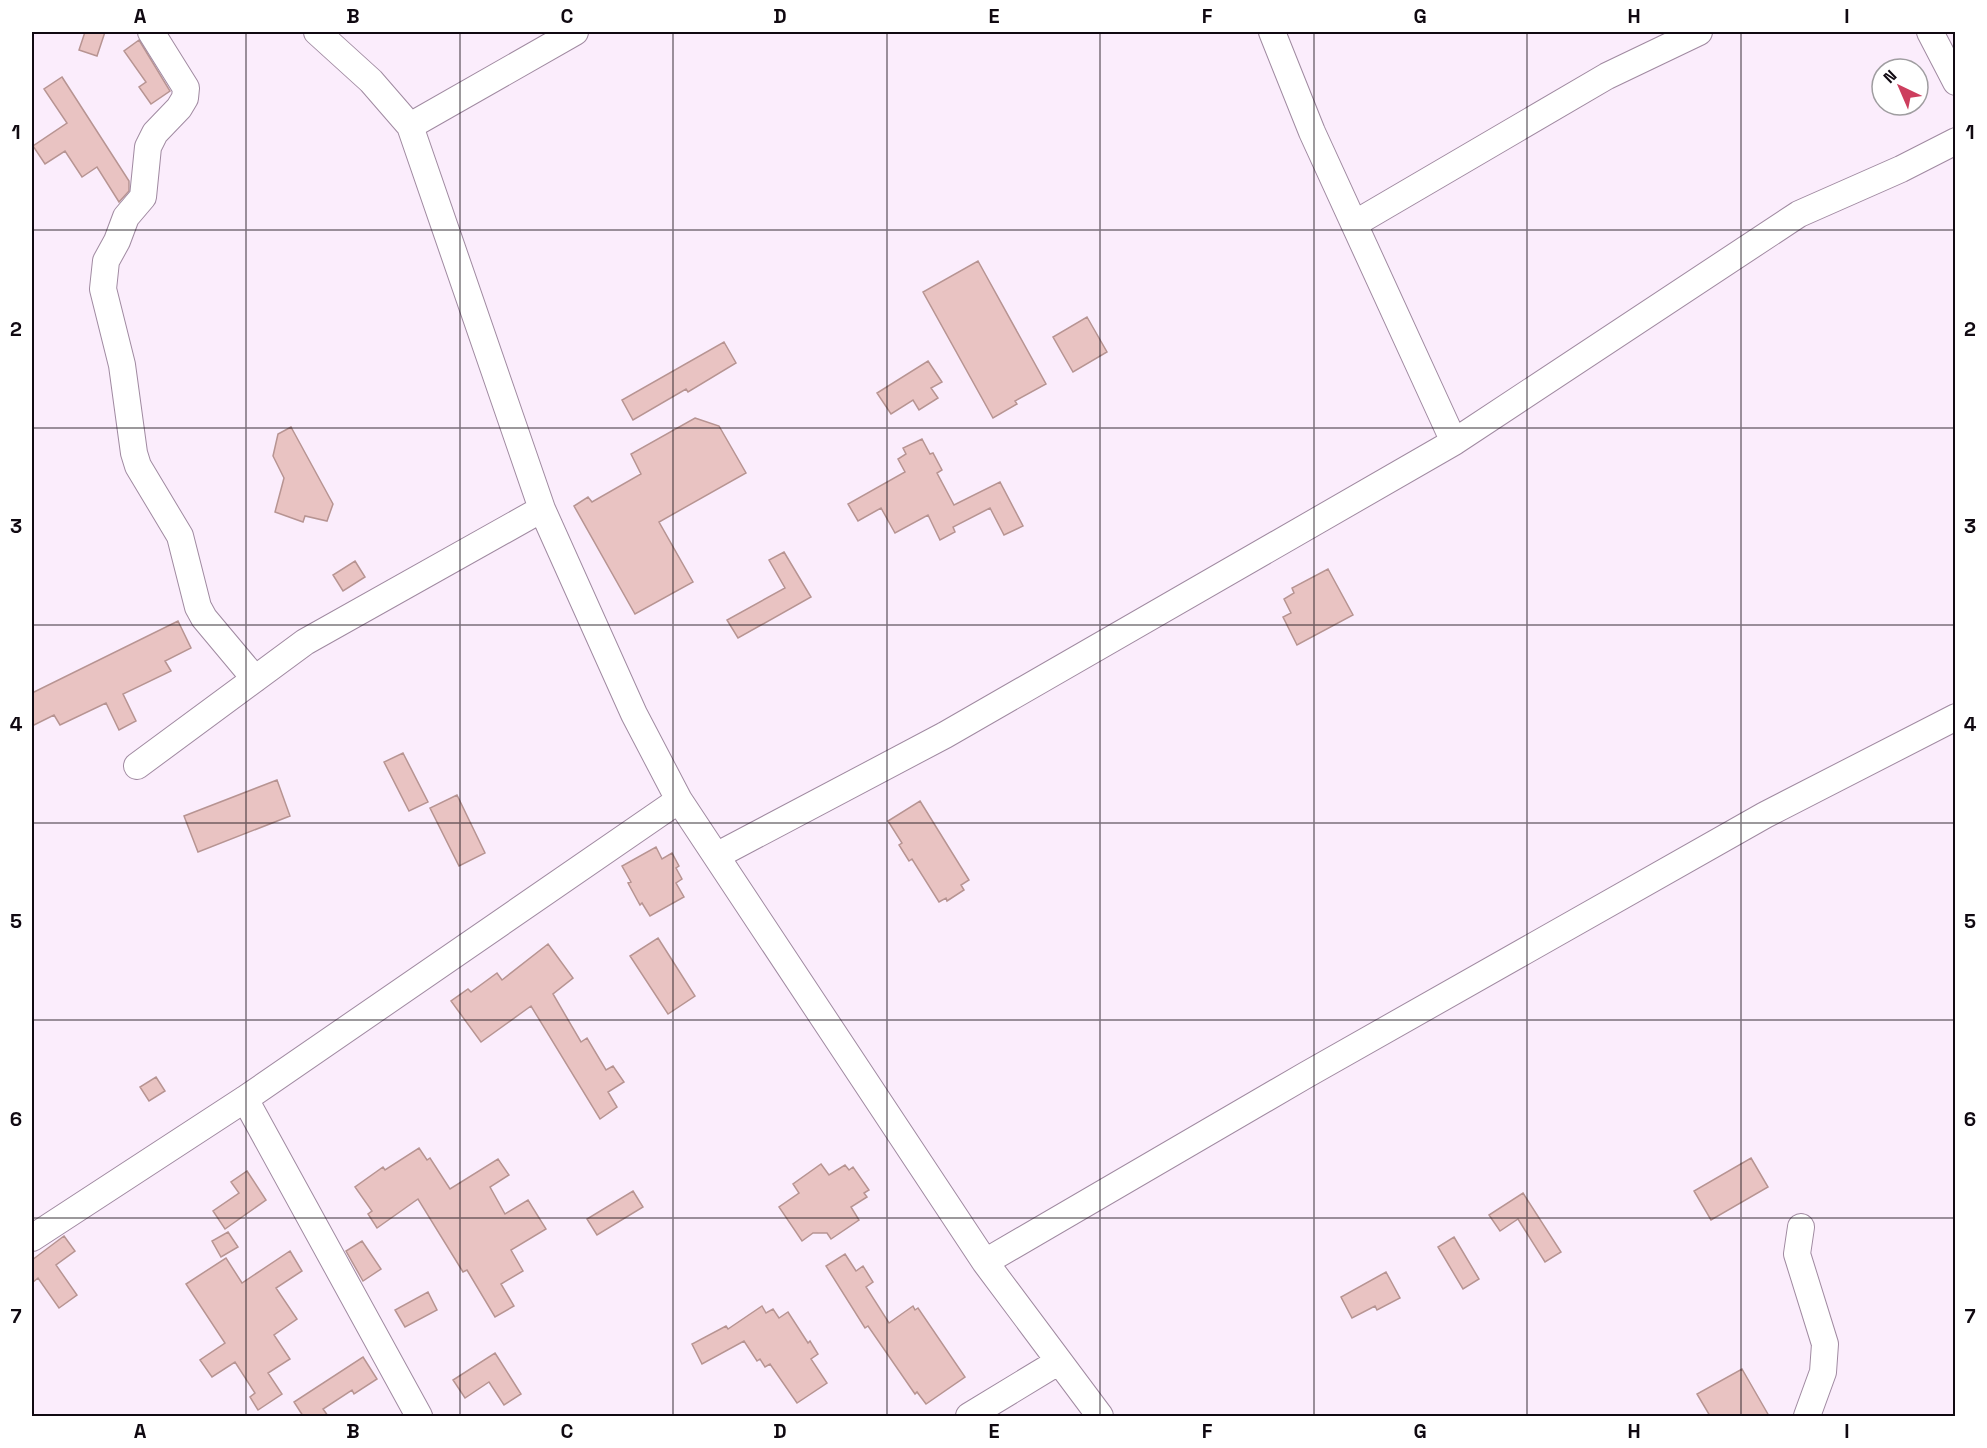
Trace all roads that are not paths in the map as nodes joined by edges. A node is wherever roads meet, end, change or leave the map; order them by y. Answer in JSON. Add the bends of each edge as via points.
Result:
{"nodes":[{"id":1,"x":151,"y":32,"type":"edge"},
{"id":2,"x":317,"y":32,"type":"edge"},
{"id":3,"x":575,"y":32,"type":"edge"},
{"id":4,"x":1272,"y":32,"type":"edge"},
{"id":5,"x":1699,"y":32,"type":"edge"},
{"id":6,"x":1930,"y":32,"type":"edge"},
{"id":7,"x":1956,"y":82,"type":"edge"},
{"id":8,"x":410,"y":126,"type":"junction"},
{"id":9,"x":1956,"y":141,"type":"edge"},
{"id":10,"x":1354,"y":224,"type":"junction"},
{"id":11,"x":1454,"y":442,"type":"junction"},
{"id":12,"x":542,"y":509,"type":"junction"},
{"id":13,"x":255,"y":679,"type":"junction"},
{"id":14,"x":1956,"y":717,"type":"edge"},
{"id":15,"x":137,"y":766,"type":"dead end"},
{"id":16,"x":679,"y":800,"type":"junction"},
{"id":17,"x":716,"y":856,"type":"junction"},
{"id":18,"x":246,"y":1099,"type":"junction"},
{"id":19,"x":1801,"y":1227,"type":"dead end"},
{"id":20,"x":32,"y":1238,"type":"edge"},
{"id":21,"x":985,"y":1262,"type":"junction"},
{"id":22,"x":1058,"y":1362,"type":"junction"},
{"id":23,"x":419,"y":1416,"type":"edge"},
{"id":24,"x":969,"y":1416,"type":"edge"},
{"id":25,"x":1100,"y":1416,"type":"edge"},
{"id":26,"x":1807,"y":1416,"type":"edge"}],
"edges":[{"from":1,"to":13,"type":"street","via":[[187,93],[148,147],[143,196],[126,217],[106,261],[103,289],[122,365],[138,466],[180,536],[204,618]]},
{"from":2,"to":8,"type":"street","via":[[371,81]]},
{"from":3,"to":8,"type":"street"},
{"from":4,"to":10,"type":"street"},
{"from":5,"to":10,"type":"street","via":[[1607,76]]},
{"from":6,"to":7,"type":"street"},
{"from":8,"to":12,"type":"street"},
{"from":9,"to":11,"type":"street","via":[[1799,214]]},
{"from":10,"to":11,"type":"street"},
{"from":11,"to":17,"type":"street","via":[[945,735]]},
{"from":12,"to":13,"type":"street","via":[[305,642]]},
{"from":12,"to":16,"type":"street","via":[[634,714]]},
{"from":13,"to":15,"type":"street"},
{"from":14,"to":21,"type":"street","via":[[1765,815]]},
{"from":16,"to":17,"type":"street"},
{"from":16,"to":18,"type":"street"},
{"from":17,"to":21,"type":"street"},
{"from":18,"to":20,"type":"street"},
{"from":18,"to":23,"type":"street"},
{"from":19,"to":26,"type":"street","via":[[1797,1254],[1824,1344],[1823,1372]]},
{"from":21,"to":22,"type":"street"},
{"from":22,"to":24,"type":"street"},
{"from":22,"to":25,"type":"street"}]}
